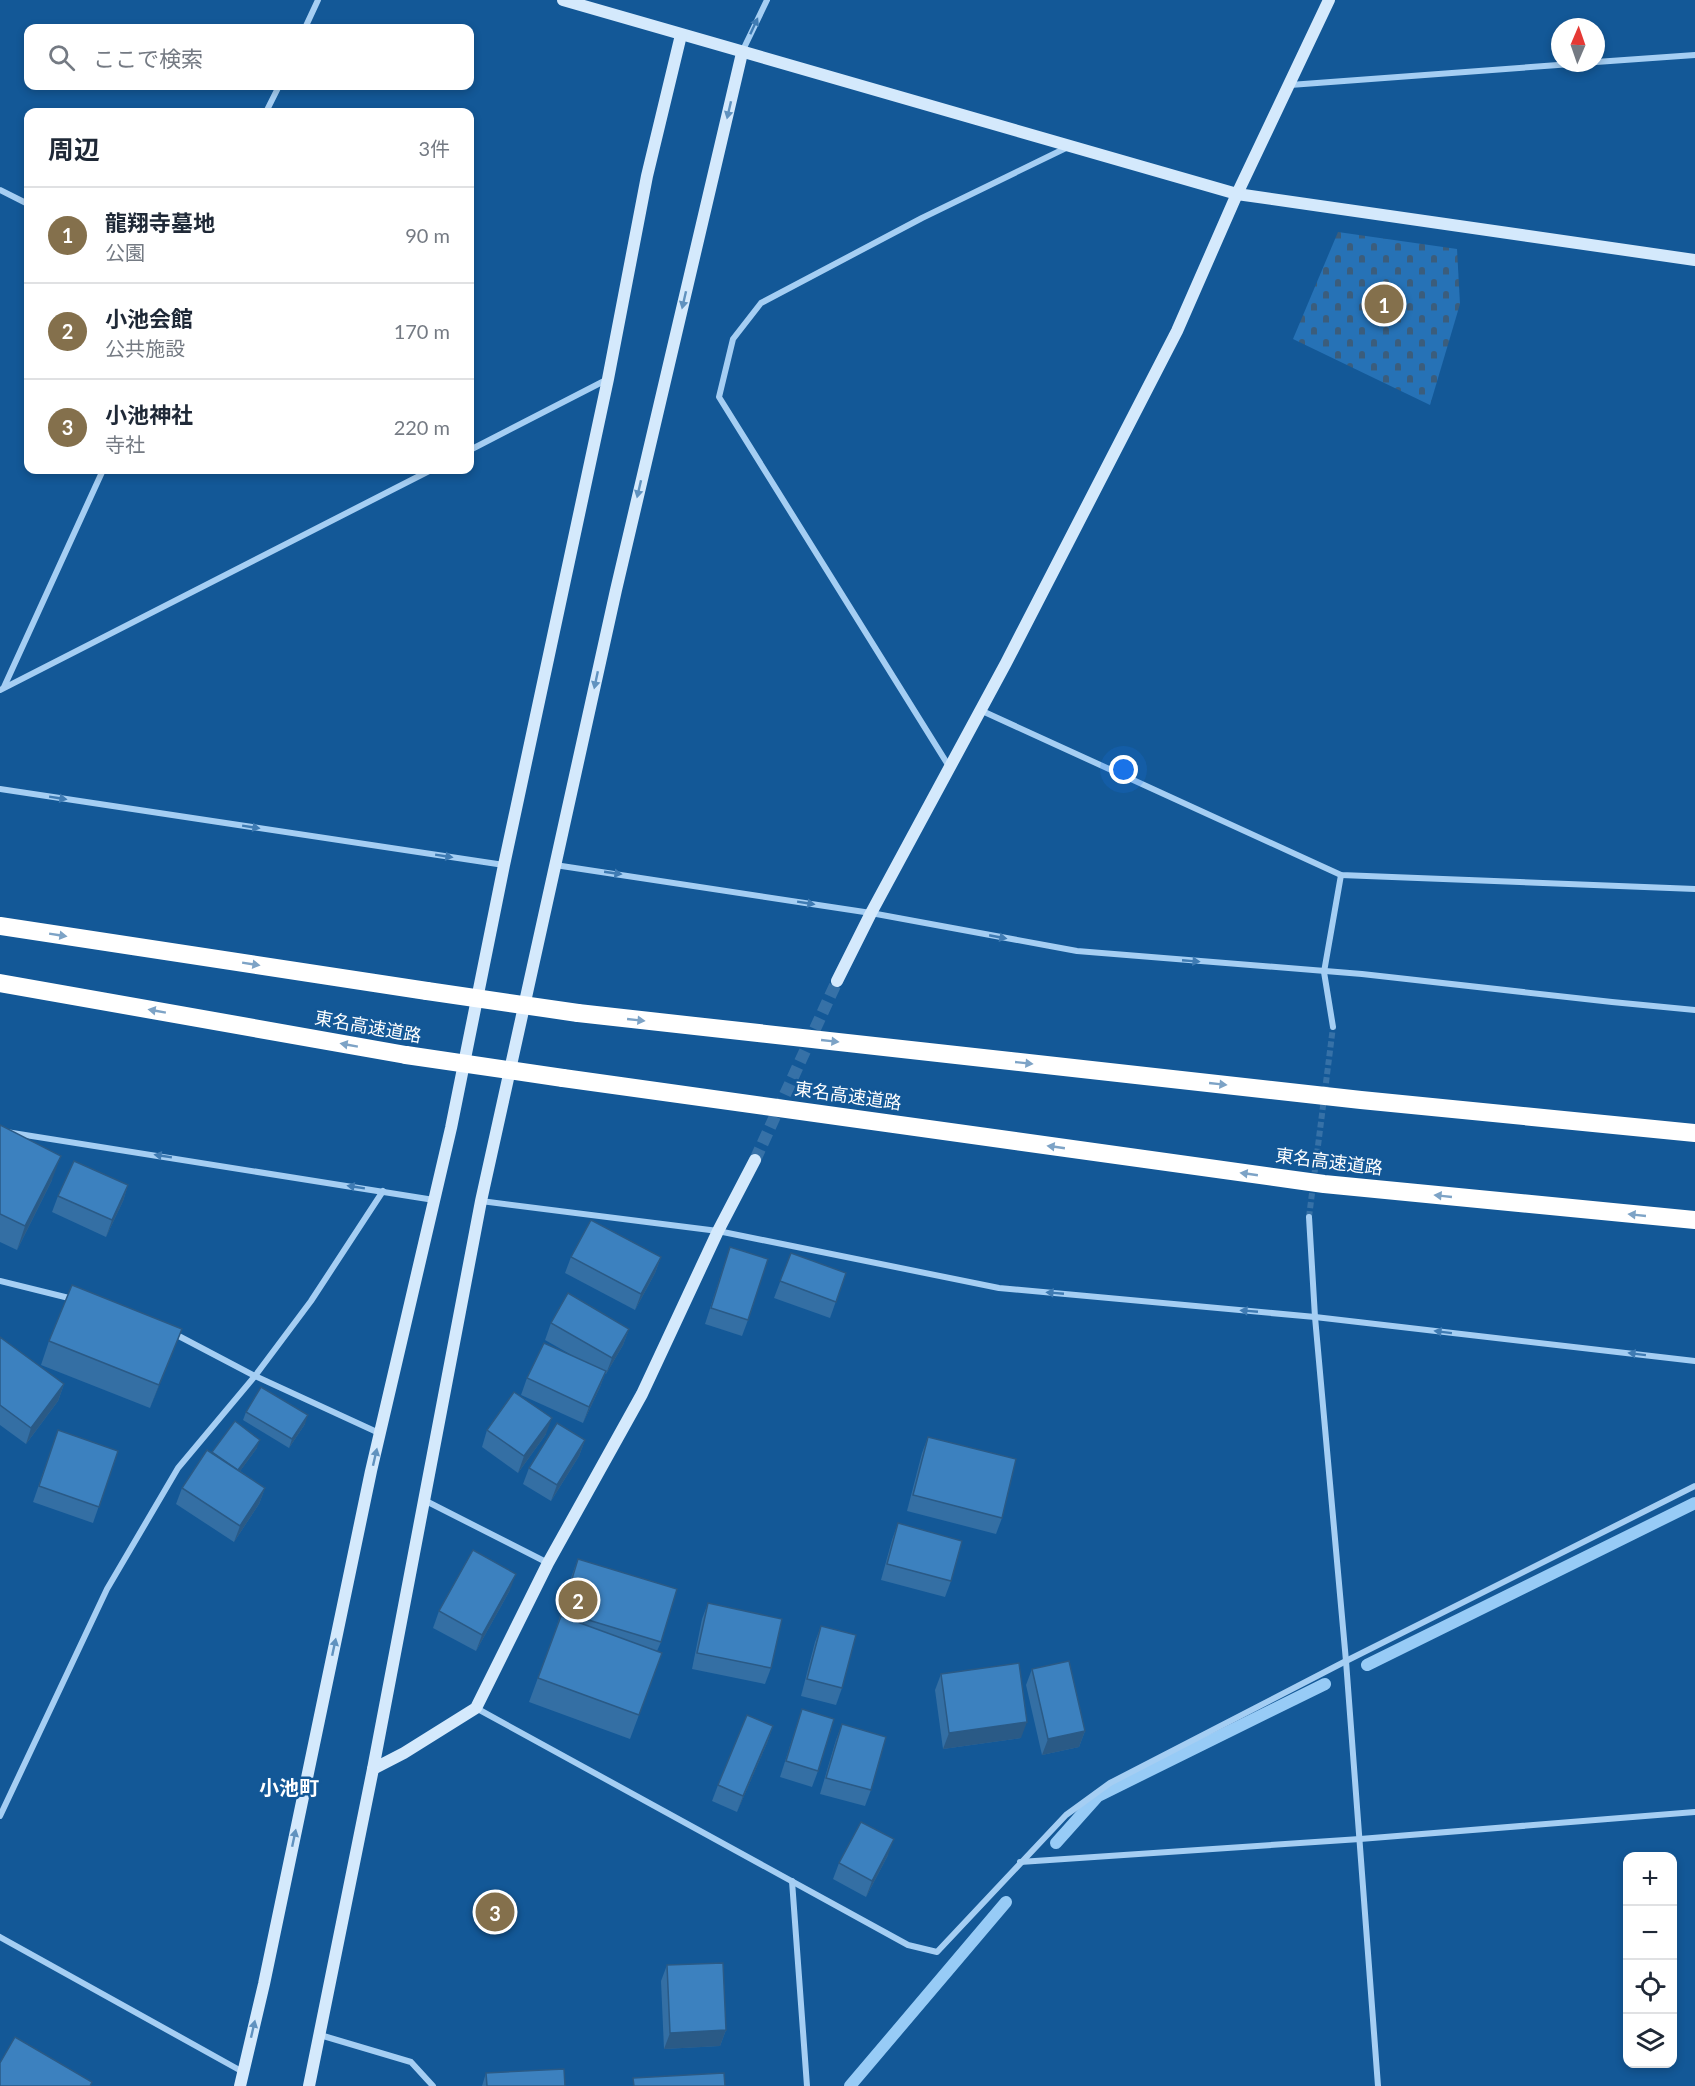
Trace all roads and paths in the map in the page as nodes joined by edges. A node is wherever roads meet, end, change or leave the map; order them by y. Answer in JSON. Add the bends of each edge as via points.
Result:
{"nodes":[{"id":1,"x":318,"y":0,"type":"edge"},
{"id":2,"x":563,"y":0,"type":"edge"},
{"id":3,"x":767,"y":0,"type":"edge"},
{"id":4,"x":1329,"y":0,"type":"edge"},
{"id":5,"x":307,"y":24,"type":"edge"},
{"id":6,"x":681,"y":34,"type":"junction"},
{"id":7,"x":742,"y":53,"type":"junction"},
{"id":8,"x":1695,"y":55,"type":"edge"},
{"id":9,"x":1605,"y":61,"type":"edge"},
{"id":10,"x":1551,"y":66,"type":"edge"},
{"id":11,"x":1289,"y":85,"type":"junction"},
{"id":12,"x":277,"y":90,"type":"edge"},
{"id":13,"x":268,"y":108,"type":"edge"},
{"id":14,"x":1069,"y":146,"type":"junction"},
{"id":15,"x":0,"y":190,"type":"edge"},
{"id":16,"x":1237,"y":194,"type":"junction"},
{"id":17,"x":24,"y":202,"type":"edge"},
{"id":18,"x":1695,"y":260,"type":"edge"},
{"id":19,"x":608,"y":379,"type":"junction"},
{"id":20,"x":474,"y":448,"type":"edge"},
{"id":21,"x":101,"y":474,"type":"edge"},
{"id":22,"x":423,"y":474,"type":"edge"},
{"id":23,"x":2,"y":689,"type":"edge"},
{"id":24,"x":980,"y":710,"type":"junction"},
{"id":25,"x":951,"y":768,"type":"junction"},
{"id":26,"x":0,"y":789,"type":"edge"},
{"id":27,"x":504,"y":865,"type":"junction"},
{"id":28,"x":555,"y":866,"type":"junction"},
{"id":29,"x":1341,"y":875,"type":"junction"},
{"id":30,"x":1695,"y":889,"type":"edge"},
{"id":31,"x":871,"y":913,"type":"junction"},
{"id":32,"x":0,"y":926,"type":"edge"},
{"id":33,"x":1324,"y":972,"type":"junction"},
{"id":34,"x":837,"y":981,"type":"tunnel mouth"},
{"id":35,"x":0,"y":983,"type":"edge"},
{"id":36,"x":1695,"y":1010,"type":"edge"},
{"id":37,"x":1333,"y":1027,"type":"tunnel mouth"},
{"id":38,"x":0,"y":1131,"type":"edge"},
{"id":39,"x":1695,"y":1133,"type":"edge"},
{"id":40,"x":756,"y":1160,"type":"tunnel mouth"},
{"id":41,"x":383,"y":1191,"type":"junction"},
{"id":42,"x":434,"y":1200,"type":"junction"},
{"id":43,"x":481,"y":1201,"type":"junction"},
{"id":44,"x":1309,"y":1217,"type":"tunnel mouth"},
{"id":45,"x":1695,"y":1220,"type":"edge"},
{"id":46,"x":718,"y":1231,"type":"junction"},
{"id":47,"x":0,"y":1281,"type":"edge"},
{"id":48,"x":79,"y":1300,"type":"edge"},
{"id":49,"x":1316,"y":1317,"type":"junction"},
{"id":50,"x":165,"y":1329,"type":"edge"},
{"id":51,"x":1695,"y":1361,"type":"edge"},
{"id":52,"x":255,"y":1376,"type":"junction"},
{"id":53,"x":380,"y":1433,"type":"junction"},
{"id":54,"x":1695,"y":1486,"type":"edge"},
{"id":55,"x":424,"y":1500,"type":"junction"},
{"id":56,"x":548,"y":1563,"type":"junction"},
{"id":57,"x":1346,"y":1661,"type":"junction"},
{"id":58,"x":476,"y":1708,"type":"junction"},
{"id":59,"x":373,"y":1769,"type":"junction"},
{"id":60,"x":1695,"y":1812,"type":"edge"},
{"id":61,"x":0,"y":1816,"type":"edge"},
{"id":62,"x":1360,"y":1839,"type":"junction"},
{"id":63,"x":1020,"y":1862,"type":"junction"},
{"id":64,"x":792,"y":1881,"type":"junction"},
{"id":65,"x":0,"y":1937,"type":"edge"},
{"id":66,"x":319,"y":2034,"type":"junction"},
{"id":67,"x":243,"y":2073,"type":"junction"},
{"id":68,"x":240,"y":2086,"type":"edge"},
{"id":69,"x":309,"y":2086,"type":"edge"},
{"id":70,"x":433,"y":2086,"type":"edge"},
{"id":71,"x":807,"y":2086,"type":"edge"},
{"id":72,"x":1378,"y":2086,"type":"edge"}],
"edges":[{"from":1,"to":5,"type":"street"},
{"from":2,"to":6,"type":"street"},
{"from":7,"to":3,"type":"street","one_way":true},
{"from":4,"to":11,"type":"street"},
{"from":6,"to":7,"type":"street"},
{"from":6,"to":19,"type":"street","via":[[647,176]]},
{"from":7,"to":14,"type":"street"},
{"from":7,"to":28,"type":"street","one_way":true,"via":[[615,590]]},
{"from":8,"to":9,"type":"street"},
{"from":10,"to":11,"type":"street"},
{"from":11,"to":16,"type":"street"},
{"from":12,"to":13,"type":"street"},
{"from":14,"to":16,"type":"street"},
{"from":14,"to":25,"type":"street","via":[[761,303],[733,339],[719,397]]},
{"from":15,"to":17,"type":"street"},
{"from":16,"to":18,"type":"street"},
{"from":16,"to":24,"type":"street","via":[[1177,331]]},
{"from":19,"to":20,"type":"street"},
{"from":19,"to":27,"type":"street"},
{"from":21,"to":23,"type":"street"},
{"from":22,"to":23,"type":"street"},
{"from":24,"to":25,"type":"street"},
{"from":24,"to":29,"type":"street"},
{"from":25,"to":31,"type":"street"},
{"from":26,"to":27,"type":"street","one_way":true},
{"from":27,"to":42,"type":"street"},
{"from":28,"to":31,"type":"street","one_way":true},
{"from":28,"to":43,"type":"street"},
{"from":29,"to":30,"type":"street"},
{"from":29,"to":33,"type":"street"},
{"from":31,"to":33,"type":"street","one_way":true,"via":[[1077,951]]},
{"from":31,"to":34,"type":"street"},
{"from":32,"to":39,"type":"highway","one_way":true,"bridge":true,"via":[[578,1013]]},
{"from":33,"to":36,"type":"street"},
{"from":33,"to":37,"type":"street"},
{"from":45,"to":35,"type":"highway","name":"東名高速道路","one_way":true,"bridge":true,"via":[[1324,1184],[563,1078],[406,1055]]},
{"from":41,"to":38,"type":"street","one_way":true},
{"from":40,"to":46,"type":"street"},
{"from":41,"to":42,"type":"street"},
{"from":41,"to":52,"type":"street","via":[[311,1301]]},
{"from":42,"to":53,"type":"street"},
{"from":43,"to":46,"type":"street"},
{"from":43,"to":55,"type":"street"},
{"from":44,"to":49,"type":"street"},
{"from":49,"to":46,"type":"street","one_way":true,"via":[[999,1288]]},
{"from":46,"to":56,"type":"street","via":[[642,1394]]},
{"from":47,"to":48,"type":"street"},
{"from":51,"to":49,"type":"street","one_way":true},
{"from":49,"to":57,"type":"street"},
{"from":50,"to":52,"type":"street"},
{"from":52,"to":53,"type":"street"},
{"from":52,"to":61,"type":"street","via":[[178,1468],[107,1589]]},
{"from":67,"to":53,"type":"street","one_way":true},
{"from":54,"to":57,"type":"street"},
{"from":55,"to":56,"type":"street"},
{"from":55,"to":59,"type":"street"},
{"from":56,"to":58,"type":"street"},
{"from":57,"to":62,"type":"street"},
{"from":57,"to":63,"type":"street","via":[[1110,1783],[1066,1815]]},
{"from":58,"to":59,"type":"street"},
{"from":58,"to":64,"type":"street"},
{"from":59,"to":66,"type":"street"},
{"from":60,"to":62,"type":"street"},
{"from":62,"to":63,"type":"street"},
{"from":62,"to":72,"type":"street"},
{"from":63,"to":64,"type":"street","via":[[937,1952],[908,1945]]},
{"from":64,"to":71,"type":"street"},
{"from":65,"to":67,"type":"street"},
{"from":66,"to":69,"type":"street"},
{"from":66,"to":70,"type":"street","via":[[411,2062]]},
{"from":67,"to":68,"type":"street"}]}
